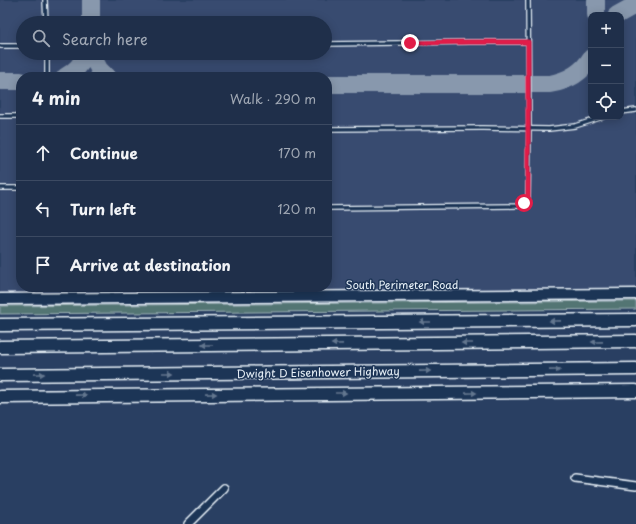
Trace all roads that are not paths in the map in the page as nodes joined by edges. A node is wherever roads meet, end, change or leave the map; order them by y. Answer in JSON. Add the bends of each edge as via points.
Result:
{"nodes":[{"id":1,"x":45,"y":0,"type":"edge"},
{"id":2,"x":528,"y":0,"type":"edge"},
{"id":3,"x":46,"y":16,"type":"edge"},
{"id":4,"x":528,"y":42,"type":"junction"},
{"id":5,"x":332,"y":44,"type":"edge"},
{"id":6,"x":0,"y":46,"type":"edge"},
{"id":7,"x":16,"y":46,"type":"edge"},
{"id":8,"x":47,"y":60,"type":"edge"},
{"id":9,"x":47,"y":72,"type":"edge"},
{"id":10,"x":636,"y":110,"type":"edge"},
{"id":11,"x":624,"y":112,"type":"edge"},
{"id":12,"x":0,"y":116,"type":"edge"},
{"id":13,"x":16,"y":116,"type":"edge"},
{"id":14,"x":594,"y":120,"type":"edge"},
{"id":15,"x":332,"y":129,"type":"edge"},
{"id":16,"x":529,"y":129,"type":"junction"},
{"id":17,"x":0,"y":188,"type":"edge"},
{"id":18,"x":16,"y":188,"type":"edge"},
{"id":19,"x":332,"y":208,"type":"edge"},
{"id":20,"x":636,"y":294,"type":"edge"},
{"id":21,"x":0,"y":299,"type":"edge"},
{"id":22,"x":636,"y":320,"type":"edge"},
{"id":23,"x":0,"y":325,"type":"edge"},
{"id":24,"x":636,"y":341,"type":"edge"},
{"id":25,"x":0,"y":347,"type":"edge"},
{"id":26,"x":636,"y":369,"type":"edge"},
{"id":27,"x":0,"y":375,"type":"edge"},
{"id":28,"x":636,"y":390,"type":"edge"},
{"id":29,"x":0,"y":396,"type":"edge"},
{"id":30,"x":575,"y":478,"type":"dead end"},
{"id":31,"x":636,"y":486,"type":"edge"},
{"id":32,"x":224,"y":488,"type":"dead end"},
{"id":33,"x":188,"y":524,"type":"edge"}],
"edges":[{"from":1,"to":3,"type":"lane"},
{"from":2,"to":4,"type":"lane"},
{"from":4,"to":5,"type":"lane"},
{"from":4,"to":16,"type":"lane"},
{"from":6,"to":7,"type":"lane"},
{"from":8,"to":9,"type":"lane"},
{"from":10,"to":11,"type":"lane"},
{"from":12,"to":13,"type":"lane"},
{"from":14,"to":16,"type":"lane","via":[[575,126]]},
{"from":15,"to":16,"type":"lane"},
{"from":16,"to":19,"type":"lane","via":[[528,197],[518,206]]},
{"from":17,"to":18,"type":"lane"},
{"from":20,"to":21,"type":"street","name":"South Perimeter Road"},
{"from":22,"to":23,"type":"highway","one_way":true},
{"from":24,"to":25,"type":"highway","one_way":true},
{"from":27,"to":26,"type":"highway","name":"Dwight D Eisenhower Highway","one_way":true},
{"from":29,"to":28,"type":"highway","one_way":true},
{"from":30,"to":31,"type":"street"},
{"from":32,"to":33,"type":"street"}]}
